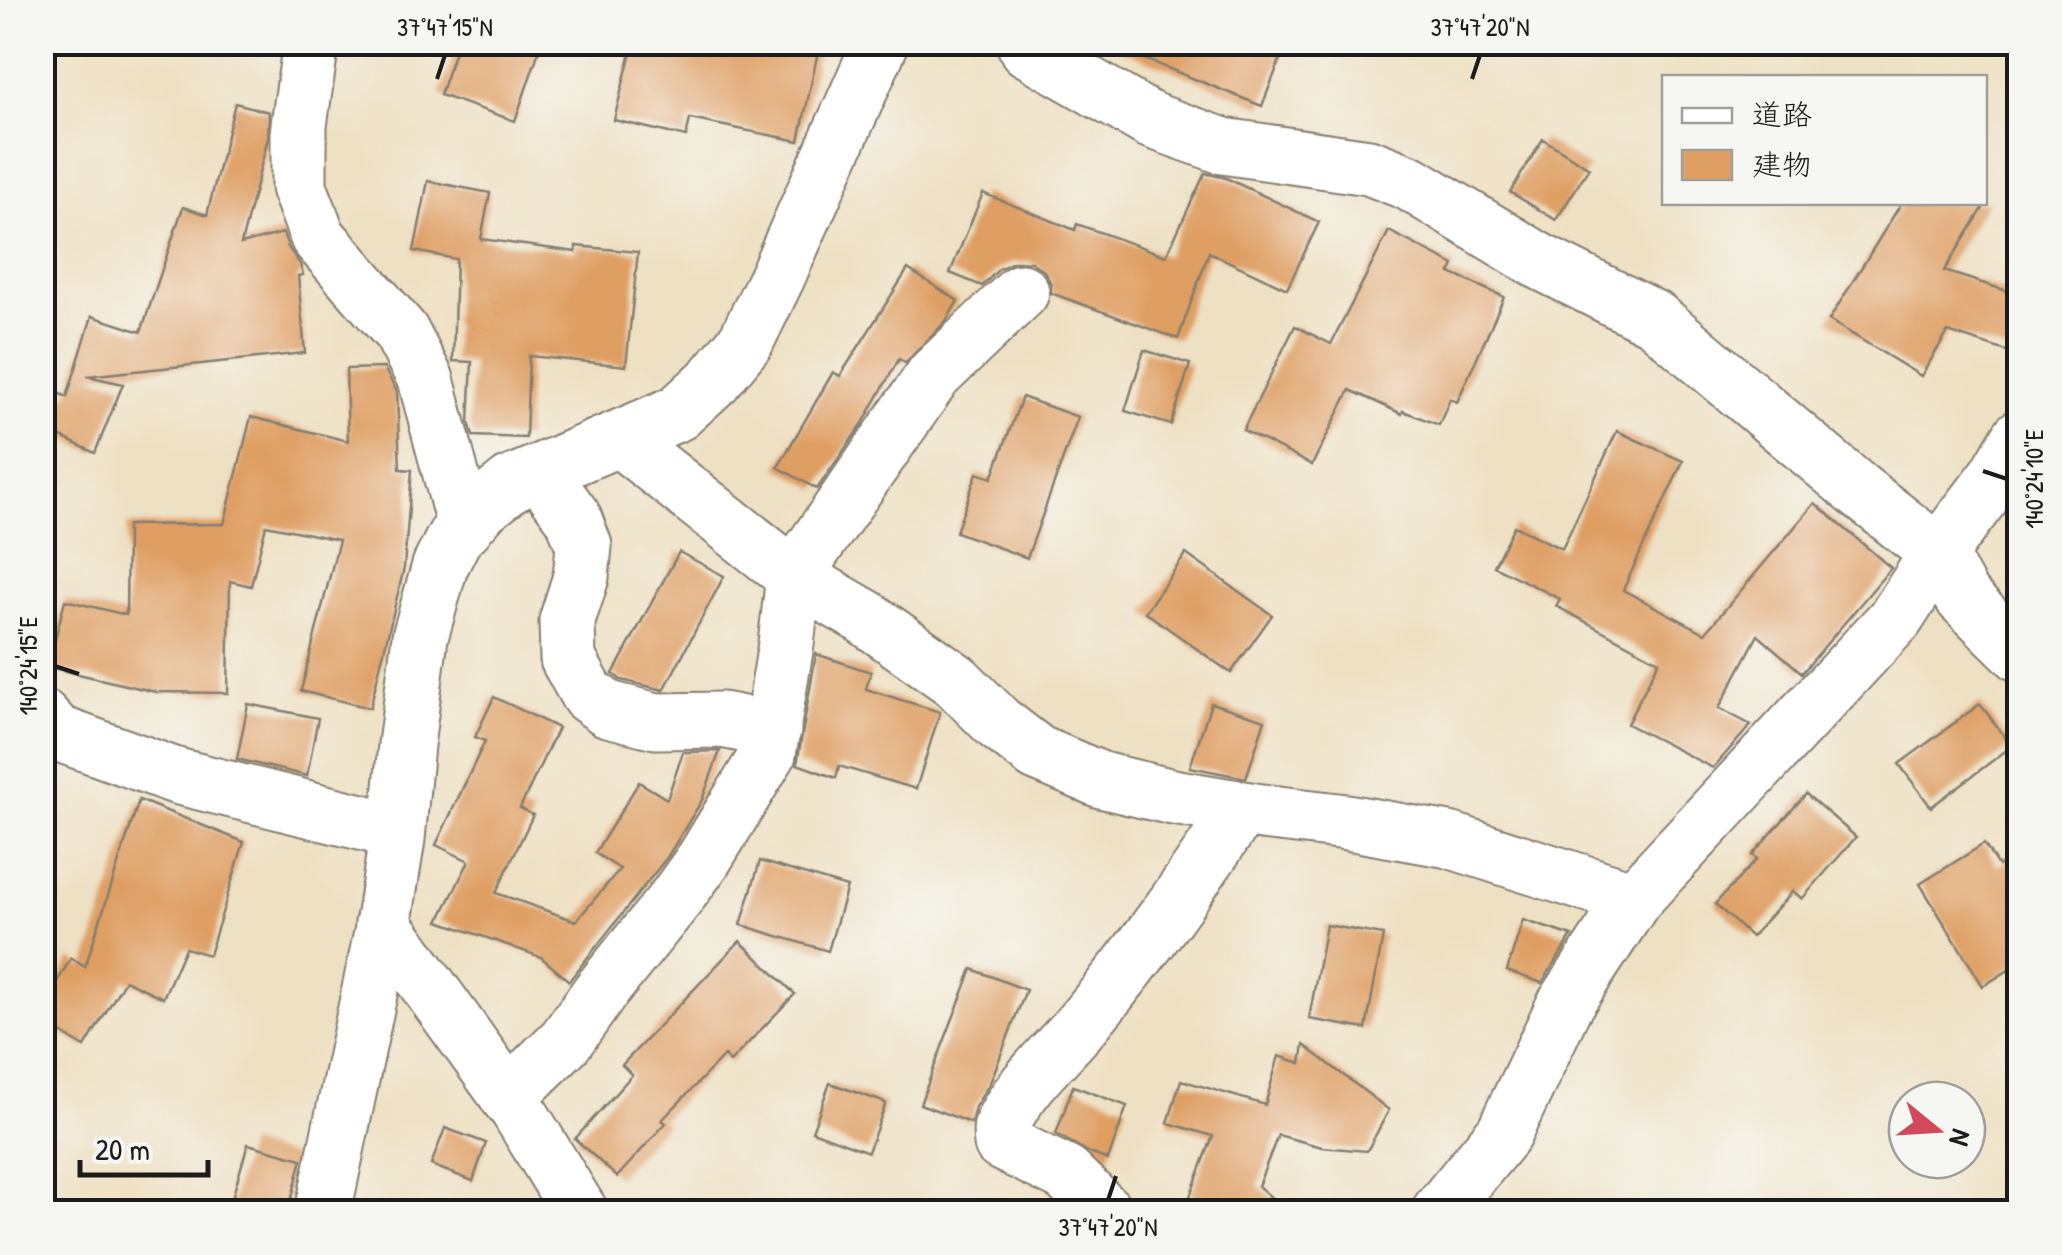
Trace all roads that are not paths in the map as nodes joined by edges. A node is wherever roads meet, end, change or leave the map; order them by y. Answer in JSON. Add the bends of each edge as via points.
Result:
{"nodes":[{"id":1,"x":311,"y":42,"type":"edge"},
{"id":2,"x":881,"y":42,"type":"edge"},
{"id":3,"x":1024,"y":42,"type":"edge"},
{"id":4,"x":1021,"y":292,"type":"dead end"},
{"id":5,"x":2020,"y":437,"type":"edge"},
{"id":6,"x":620,"y":439,"type":"junction"},
{"id":7,"x":540,"y":472,"type":"junction"},
{"id":8,"x":465,"y":527,"type":"junction"},
{"id":9,"x":1938,"y":553,"type":"junction"},
{"id":10,"x":794,"y":576,"type":"junction"},
{"id":11,"x":2020,"y":654,"type":"edge"},
{"id":12,"x":42,"y":717,"type":"edge"},
{"id":13,"x":773,"y":730,"type":"junction"},
{"id":14,"x":1241,"y":809,"type":"junction"},
{"id":15,"x":397,"y":831,"type":"junction"},
{"id":16,"x":1634,"y":899,"type":"junction"},
{"id":17,"x":384,"y":923,"type":"junction"},
{"id":18,"x":508,"y":1097,"type":"junction"},
{"id":19,"x":322,"y":1212,"type":"edge"},
{"id":20,"x":580,"y":1212,"type":"edge"},
{"id":21,"x":1105,"y":1212,"type":"edge"},
{"id":22,"x":1439,"y":1212,"type":"edge"}],
"edges":[{"from":1,"to":8,"type":"street","via":[[299,187],[318,237],[401,332],[426,380]]},
{"from":2,"to":6,"type":"street","via":[[746,341],[678,413]]},
{"from":3,"to":9,"type":"street","via":[[1150,120],[1223,146],[1369,167],[1410,183],[1539,261],[1655,319]]},
{"from":4,"to":10,"type":"street","via":[[934,376]]},
{"from":5,"to":9,"type":"street"},
{"from":6,"to":7,"type":"street"},
{"from":6,"to":10,"type":"street"},
{"from":7,"to":8,"type":"street","via":[[512,484]]},
{"from":7,"to":13,"type":"street","via":[[573,516],[584,546],[567,621],[568,659],[588,695],[608,709],[656,722],[722,720]]},
{"from":8,"to":15,"type":"street","via":[[440,566],[420,636]]},
{"from":9,"to":11,"type":"street","via":[[1963,598]]},
{"from":9,"to":16,"type":"street","via":[[1896,618]]},
{"from":10,"to":13,"type":"street"},
{"from":10,"to":14,"type":"street","via":[[956,681],[1037,753],[1101,780]]},
{"from":12,"to":15,"type":"street","via":[[57,733],[176,776]]},
{"from":13,"to":18,"type":"street","via":[[768,754],[704,859],[566,1040]]},
{"from":14,"to":16,"type":"street","via":[[1450,840]]},
{"from":14,"to":21,"type":"street","via":[[1172,911],[1028,1085],[1000,1130],[1002,1142],[1066,1174]]},
{"from":15,"to":17,"type":"street"},
{"from":16,"to":22,"type":"street","via":[[1564,1006],[1504,1133]]},
{"from":17,"to":18,"type":"street"},
{"from":17,"to":19,"type":"street"},
{"from":18,"to":20,"type":"street"}]}
